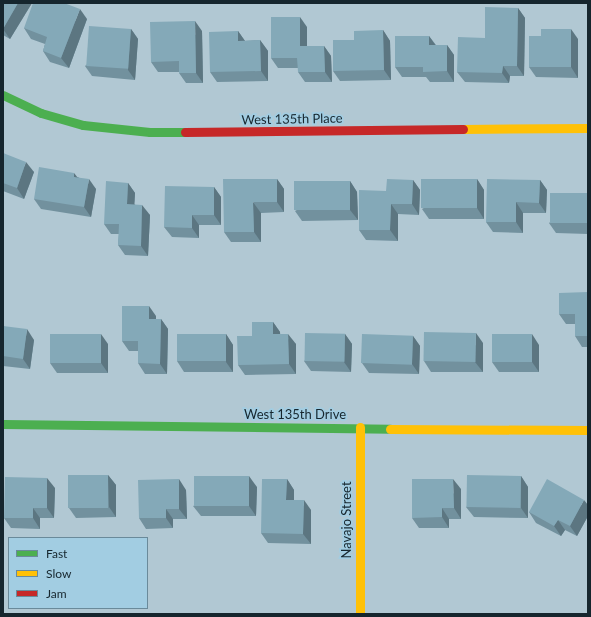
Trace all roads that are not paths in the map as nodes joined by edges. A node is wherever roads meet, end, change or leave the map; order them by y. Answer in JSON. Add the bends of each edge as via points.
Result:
{"nodes":[{"id":1,"x":3,"y":95,"type":"edge"},
{"id":2,"x":588,"y":128,"type":"edge"},
{"id":3,"x":3,"y":424,"type":"edge"},
{"id":4,"x":360,"y":427,"type":"junction"},
{"id":5,"x":588,"y":430,"type":"edge"},
{"id":6,"x":360,"y":614,"type":"edge"}],
"edges":[{"from":1,"to":2,"type":"street","name":"West 135th Place","via":[[41,113],[83,125],[150,132]]},
{"from":3,"to":4,"type":"street","name":"West 135th Drive","via":[[91,427]]},
{"from":4,"to":5,"type":"street","name":"West 135th Drive"},
{"from":4,"to":6,"type":"street","name":"Navajo Street"}]}
